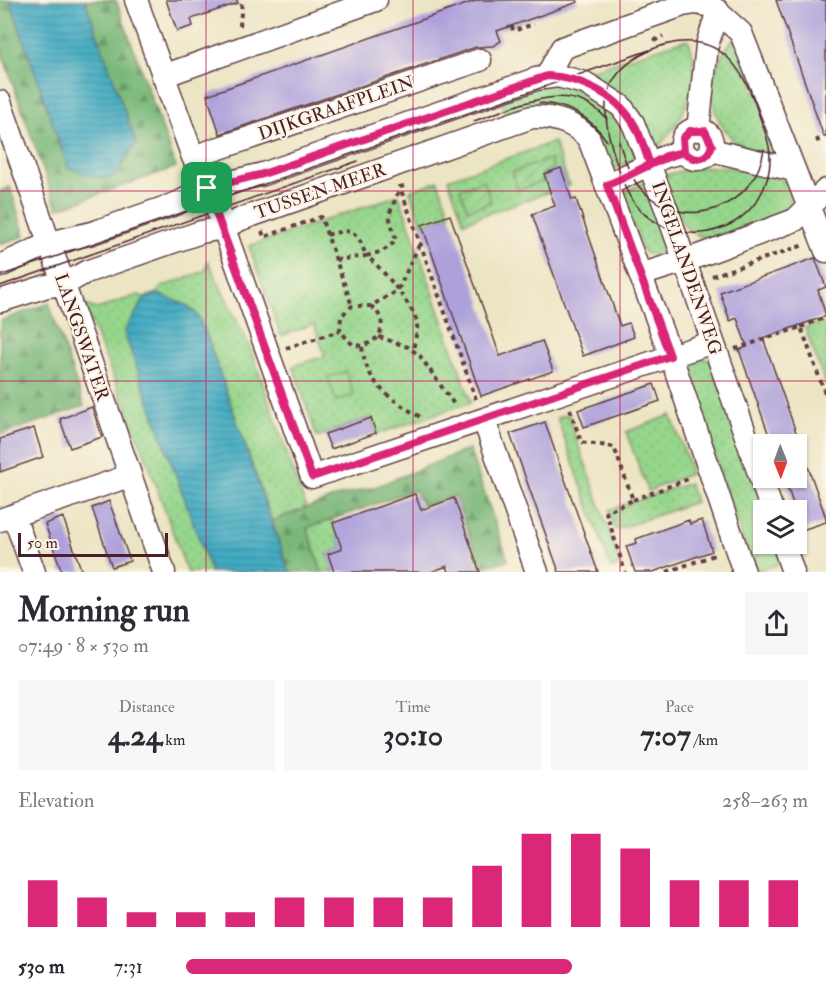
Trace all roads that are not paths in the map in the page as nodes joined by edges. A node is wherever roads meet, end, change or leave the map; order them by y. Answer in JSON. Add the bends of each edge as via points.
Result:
{"nodes":[{"id":1,"x":136,"y":0,"type":"edge"},
{"id":2,"x":376,"y":0,"type":"edge"},
{"id":3,"x":718,"y":11,"type":"junction"},
{"id":4,"x":480,"y":60,"type":"dead end"},
{"id":5,"x":163,"y":76,"type":"junction"},
{"id":6,"x":547,"y":76,"type":"junction"},
{"id":7,"x":0,"y":102,"type":"edge"},
{"id":8,"x":698,"y":130,"type":"junction"},
{"id":9,"x":711,"y":150,"type":"junction"},
{"id":10,"x":684,"y":152,"type":"junction"},
{"id":11,"x":193,"y":157,"type":"junction"},
{"id":12,"x":650,"y":165,"type":"junction"},
{"id":13,"x":794,"y":170,"type":"junction"},
{"id":14,"x":607,"y":185,"type":"junction"},
{"id":15,"x":207,"y":188,"type":"junction"},
{"id":16,"x":826,"y":190,"type":"edge"},
{"id":17,"x":808,"y":208,"type":"junction"},
{"id":18,"x":223,"y":228,"type":"junction"},
{"id":19,"x":50,"y":243,"type":"junction"},
{"id":20,"x":824,"y":245,"type":"edge"},
{"id":21,"x":0,"y":266,"type":"edge"},
{"id":22,"x":689,"y":272,"type":"junction"},
{"id":23,"x":640,"y":275,"type":"junction"},
{"id":24,"x":65,"y":284,"type":"junction"},
{"id":25,"x":0,"y":301,"type":"edge"},
{"id":26,"x":715,"y":349,"type":"junction"},
{"id":27,"x":674,"y":365,"type":"junction"},
{"id":28,"x":484,"y":420,"type":"junction"},
{"id":29,"x":129,"y":476,"type":"junction"},
{"id":30,"x":768,"y":500,"type":"edge"},
{"id":31,"x":7,"y":518,"type":"edge"},
{"id":32,"x":787,"y":554,"type":"edge"},
{"id":33,"x":34,"y":572,"type":"edge"},
{"id":34,"x":164,"y":572,"type":"edge"},
{"id":35,"x":537,"y":572,"type":"edge"},
{"id":36,"x":744,"y":572,"type":"edge"},
{"id":37,"x":793,"y":572,"type":"edge"}],
"edges":[{"from":1,"to":5,"type":"street"},
{"from":2,"to":5,"type":"street"},
{"from":3,"to":6,"type":"street","via":[[696,3],[683,5],[562,48]]},
{"from":3,"to":8,"type":"street","via":[[707,45]]},
{"from":3,"to":13,"type":"street","via":[[741,33]]},
{"from":4,"to":11,"type":"street","name":"DIJKGRAAFPLEIN"},
{"from":5,"to":11,"type":"street"},
{"from":6,"to":12,"type":"street","name":"INGELANDENWEG","via":[[585,83],[621,106],[633,123]]},
{"from":6,"to":15,"type":"street","name":"TUSSEN MEER","via":[[263,174]]},
{"from":7,"to":19,"type":"street","name":"LANGSWATER"},
{"from":8,"to":9,"type":"street","via":[[709,135]]},
{"from":8,"to":10,"type":"street","via":[[683,138]]},
{"from":9,"to":10,"type":"street","via":[[700,159]]},
{"from":9,"to":13,"type":"street"},
{"from":10,"to":12,"type":"street"},
{"from":11,"to":15,"type":"street"},
{"from":12,"to":14,"type":"street"},
{"from":12,"to":22,"type":"street","name":"INGELANDENWEG"},
{"from":13,"to":17,"type":"street"},
{"from":14,"to":18,"type":"street","name":"TUSSEN MEER","via":[[589,139],[573,125],[546,116],[532,117]]},
{"from":14,"to":23,"type":"street"},
{"from":15,"to":18,"type":"street"},
{"from":15,"to":19,"type":"street","name":"TUSSEN MEER","via":[[167,207]]},
{"from":16,"to":17,"type":"street"},
{"from":17,"to":20,"type":"street"},
{"from":17,"to":22,"type":"street","via":[[795,220]]},
{"from":18,"to":24,"type":"street","name":"TUSSEN MEER","via":[[86,272]]},
{"from":18,"to":28,"type":"street","via":[[312,477]]},
{"from":19,"to":21,"type":"street","name":"TUSSEN MEER"},
{"from":19,"to":24,"type":"street","name":"LANGSWATER"},
{"from":22,"to":23,"type":"street"},
{"from":22,"to":26,"type":"street","name":"INGELANDENWEG"},
{"from":23,"to":27,"type":"street"},
{"from":24,"to":25,"type":"street","name":"TUSSEN MEER"},
{"from":24,"to":29,"type":"street","name":"LANGSWATER"},
{"from":26,"to":27,"type":"street"},
{"from":26,"to":30,"type":"street","name":"INGELANDENWEG"},
{"from":27,"to":28,"type":"street","via":[[565,392]]},
{"from":27,"to":36,"type":"street"},
{"from":28,"to":35,"type":"street"},
{"from":29,"to":31,"type":"street"},
{"from":29,"to":34,"type":"street","name":"LANGSWATER"},
{"from":31,"to":33,"type":"street"},
{"from":32,"to":37,"type":"street"}]}
